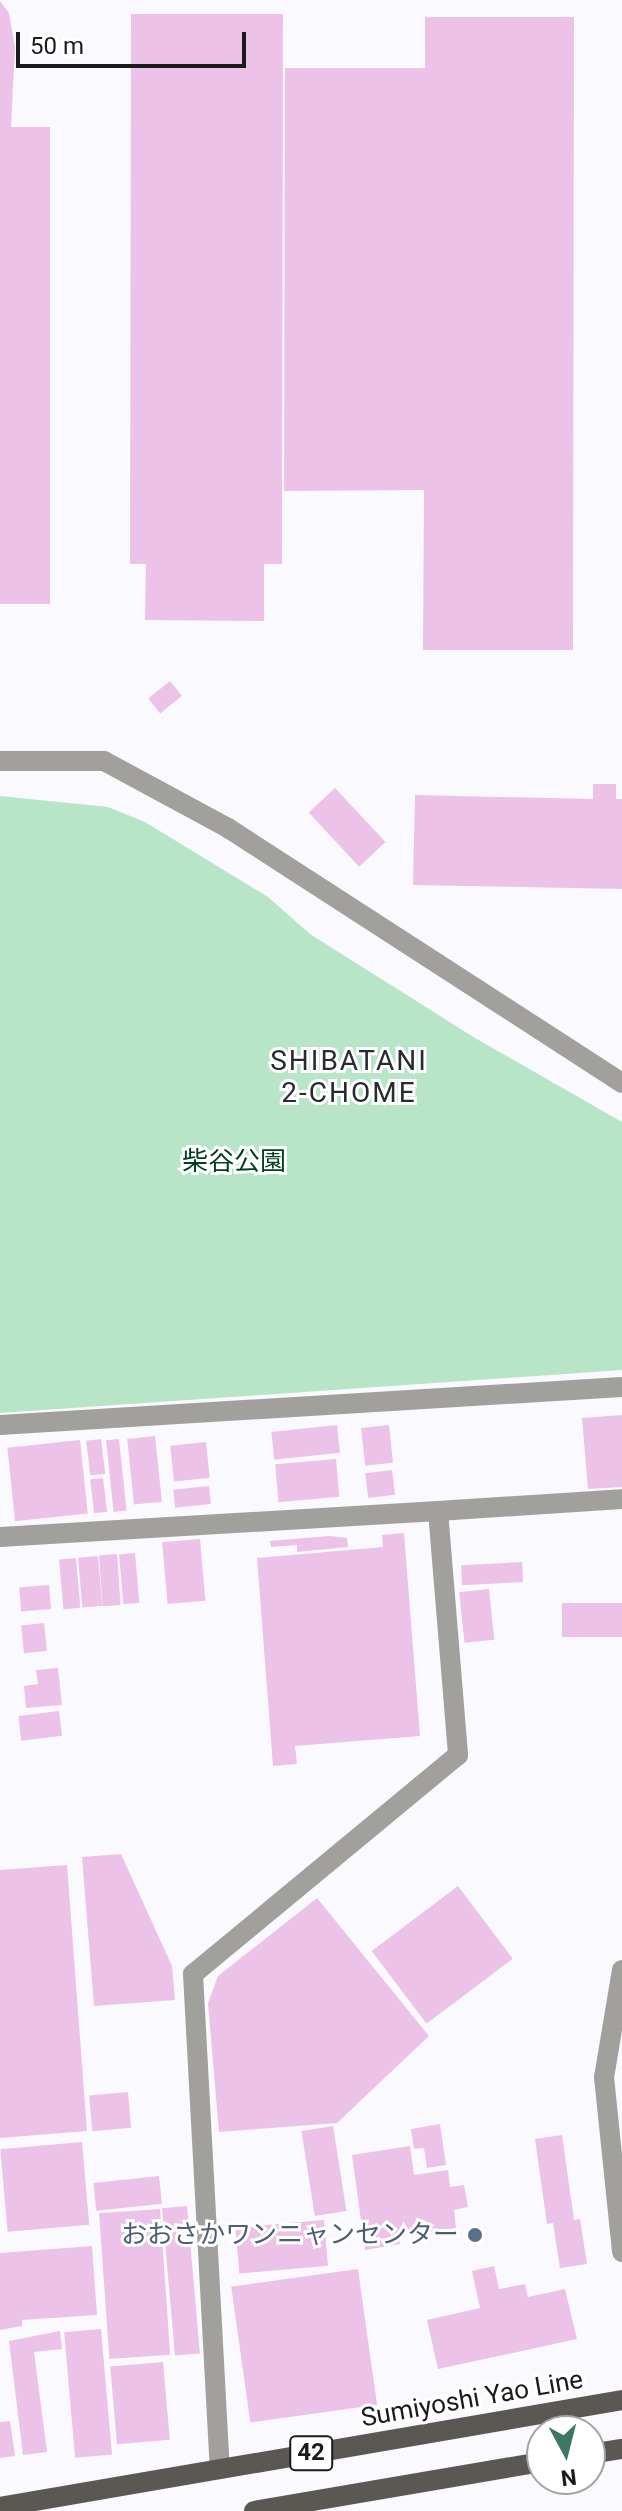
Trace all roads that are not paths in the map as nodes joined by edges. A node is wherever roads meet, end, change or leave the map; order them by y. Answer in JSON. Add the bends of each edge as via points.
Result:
{"nodes":[{"id":1,"x":0,"y":761,"type":"edge"},
{"id":2,"x":622,"y":1083,"type":"edge"},
{"id":3,"x":622,"y":1387,"type":"edge"},
{"id":4,"x":0,"y":1425,"type":"edge"},
{"id":5,"x":622,"y":1499,"type":"edge"},
{"id":6,"x":438,"y":1511,"type":"junction"},
{"id":7,"x":0,"y":1537,"type":"edge"},
{"id":8,"x":622,"y":1970,"type":"edge"},
{"id":9,"x":622,"y":2252,"type":"edge"},
{"id":10,"x":622,"y":2400,"type":"edge"},
{"id":11,"x":526,"y":2465,"type":"edge"},
{"id":12,"x":220,"y":2469,"type":"junction"},
{"id":13,"x":0,"y":2507,"type":"edge"},
{"id":14,"x":254,"y":2511,"type":"edge"}],
"edges":[{"from":1,"to":2,"type":"street","via":[[104,761],[228,828]]},
{"from":3,"to":4,"type":"street"},
{"from":5,"to":6,"type":"street"},
{"from":6,"to":7,"type":"street"},
{"from":6,"to":12,"type":"street","via":[[458,1755],[193,1974]]},
{"from":8,"to":9,"type":"street","via":[[604,2077]]},
{"from":10,"to":12,"type":"main road","name":"Sumiyoshi Yao Line","number":"42"},
{"from":11,"to":14,"type":"main road","number":"42"},
{"from":12,"to":13,"type":"main road","name":"Sumiyoshi Yao Line","number":"42"}]}
